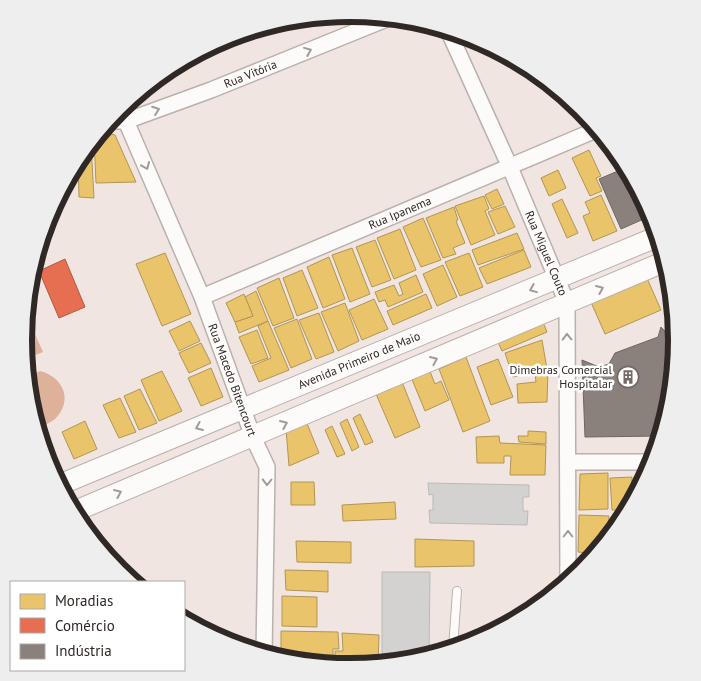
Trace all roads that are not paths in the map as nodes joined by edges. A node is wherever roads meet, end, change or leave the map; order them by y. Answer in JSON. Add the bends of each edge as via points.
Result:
{"nodes":[{"id":1,"x":376,"y":23,"type":"edge"},
{"id":2,"x":452,"y":39,"type":"edge"},
{"id":3,"x":121,"y":121,"type":"edge"},
{"id":4,"x":126,"y":121,"type":"junction"},
{"id":5,"x":591,"y":132,"type":"edge"},
{"id":6,"x":509,"y":165,"type":"junction"},
{"id":7,"x":652,"y":239,"type":"edge"},
{"id":8,"x":659,"y":264,"type":"edge"},
{"id":9,"x":558,"y":279,"type":"junction"},
{"id":10,"x":202,"y":297,"type":"junction"},
{"id":11,"x":567,"y":303,"type":"junction"},
{"id":12,"x":244,"y":408,"type":"junction"},
{"id":13,"x":253,"y":437,"type":"junction"},
{"id":14,"x":568,"y":462,"type":"junction"},
{"id":15,"x":644,"y":462,"type":"edge"},
{"id":16,"x":66,"y":482,"type":"edge"},
{"id":17,"x":81,"y":509,"type":"edge"},
{"id":18,"x":568,"y":568,"type":"junction"},
{"id":19,"x":572,"y":568,"type":"edge"},
{"id":20,"x":568,"y":572,"type":"edge"},
{"id":21,"x":457,"y":591,"type":"dead end"},
{"id":22,"x":453,"y":642,"type":"edge"},
{"id":23,"x":264,"y":647,"type":"edge"}],
"edges":[{"from":4,"to":1,"type":"street","name":"Rua Vitória","one_way":true},
{"from":2,"to":6,"type":"street","name":"Rua Miguel Couto"},
{"from":3,"to":4,"type":"street","name":"Rua Vitória"},
{"from":4,"to":10,"type":"street","name":"Rua Macedo Bitencourt","one_way":true},
{"from":5,"to":6,"type":"street","name":"Rua Ipanema"},
{"from":6,"to":9,"type":"street","name":"Rua Miguel Couto"},
{"from":6,"to":10,"type":"street","name":"Rua Ipanema"},
{"from":7,"to":9,"type":"street","name":"Avenida Primeiro de Maio"},
{"from":11,"to":8,"type":"street","one_way":true},
{"from":9,"to":11,"type":"street","name":"Rua Miguel Couto"},
{"from":9,"to":12,"type":"street","name":"Avenida Primeiro de Maio","one_way":true},
{"from":10,"to":12,"type":"street","name":"Rua Macedo Bitencourt"},
{"from":13,"to":11,"type":"street","one_way":true},
{"from":14,"to":11,"type":"street","name":"Rua Miguel Couto","one_way":true},
{"from":12,"to":13,"type":"street","name":"Rua Macedo Bitencourt"},
{"from":12,"to":16,"type":"street","name":"Avenida Primeiro de Maio","one_way":true},
{"from":17,"to":13,"type":"street","one_way":true},
{"from":13,"to":23,"type":"street","name":"Rua Macedo Bitencourt","one_way":true,"via":[[267,467]]},
{"from":14,"to":15,"type":"street"},
{"from":18,"to":14,"type":"street","name":"Rua Miguel Couto","one_way":true},
{"from":18,"to":19,"type":"street"},
{"from":18,"to":20,"type":"street","name":"Rua Miguel Couto"},
{"from":21,"to":22,"type":"lane"}]}
